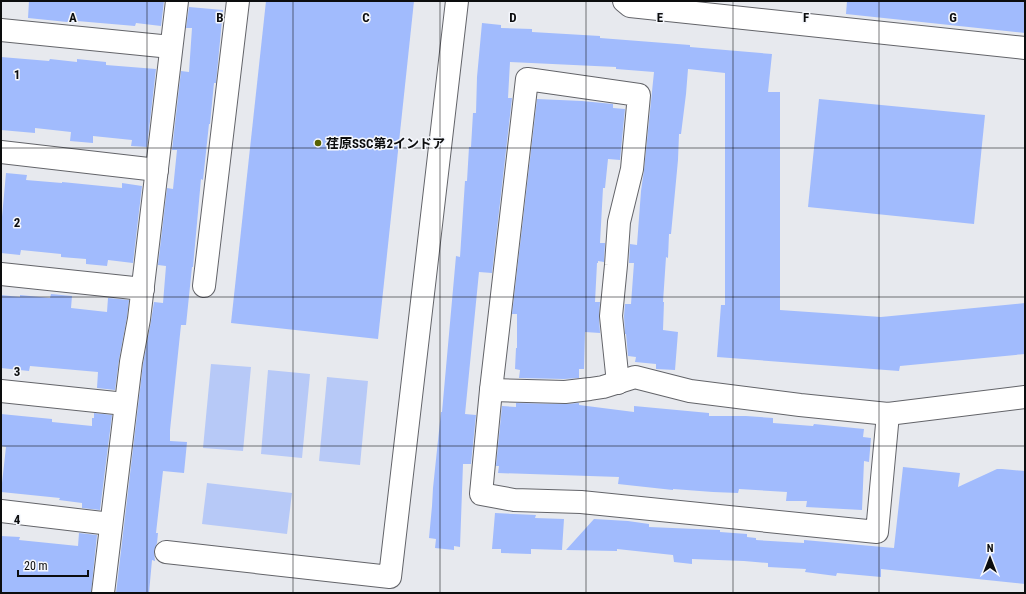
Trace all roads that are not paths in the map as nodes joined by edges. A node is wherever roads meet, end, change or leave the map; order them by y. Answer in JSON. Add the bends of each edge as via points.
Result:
{"nodes":[{"id":1,"x":177,"y":1,"type":"edge"},
{"id":2,"x":238,"y":1,"type":"edge"},
{"id":3,"x":457,"y":1,"type":"edge"},
{"id":4,"x":624,"y":1,"type":"edge"},
{"id":5,"x":1,"y":30,"type":"edge"},
{"id":6,"x":171,"y":47,"type":"junction"},
{"id":7,"x":1025,"y":48,"type":"edge"},
{"id":8,"x":1,"y":152,"type":"edge"},
{"id":9,"x":157,"y":170,"type":"junction"},
{"id":10,"x":1,"y":274,"type":"edge"},
{"id":11,"x":204,"y":286,"type":"dead end"},
{"id":12,"x":142,"y":289,"type":"junction"},
{"id":13,"x":618,"y":383,"type":"junction"},
{"id":14,"x":491,"y":390,"type":"junction"},
{"id":15,"x":1,"y":391,"type":"edge"},
{"id":16,"x":1025,"y":397,"type":"edge"},
{"id":17,"x":126,"y":404,"type":"junction"},
{"id":18,"x":888,"y":414,"type":"junction"},
{"id":19,"x":1,"y":511,"type":"edge"},
{"id":20,"x":111,"y":524,"type":"junction"},
{"id":21,"x":166,"y":552,"type":"dead end"},
{"id":22,"x":376,"y":584,"type":"edge"},
{"id":23,"x":103,"y":593,"type":"edge"}],
"edges":[{"from":1,"to":6,"type":"street"},
{"from":2,"to":11,"type":"street"},
{"from":3,"to":22,"type":"street","via":[[390,577]]},
{"from":4,"to":7,"type":"street","via":[[630,6]]},
{"from":5,"to":6,"type":"street"},
{"from":6,"to":9,"type":"street"},
{"from":8,"to":9,"type":"street"},
{"from":9,"to":12,"type":"street"},
{"from":10,"to":12,"type":"street"},
{"from":12,"to":17,"type":"street"},
{"from":13,"to":14,"type":"street","via":[[565,392]]},
{"from":13,"to":14,"type":"street","via":[[611,316],[619,222],[632,169],[639,95],[527,79]]},
{"from":13,"to":18,"type":"street","via":[[635,377],[690,391]]},
{"from":14,"to":18,"type":"street","via":[[481,494],[514,500],[581,502],[877,532]]},
{"from":15,"to":17,"type":"street"},
{"from":16,"to":18,"type":"street"},
{"from":17,"to":20,"type":"street"},
{"from":19,"to":20,"type":"street"},
{"from":20,"to":23,"type":"street"},
{"from":21,"to":22,"type":"street"}]}
